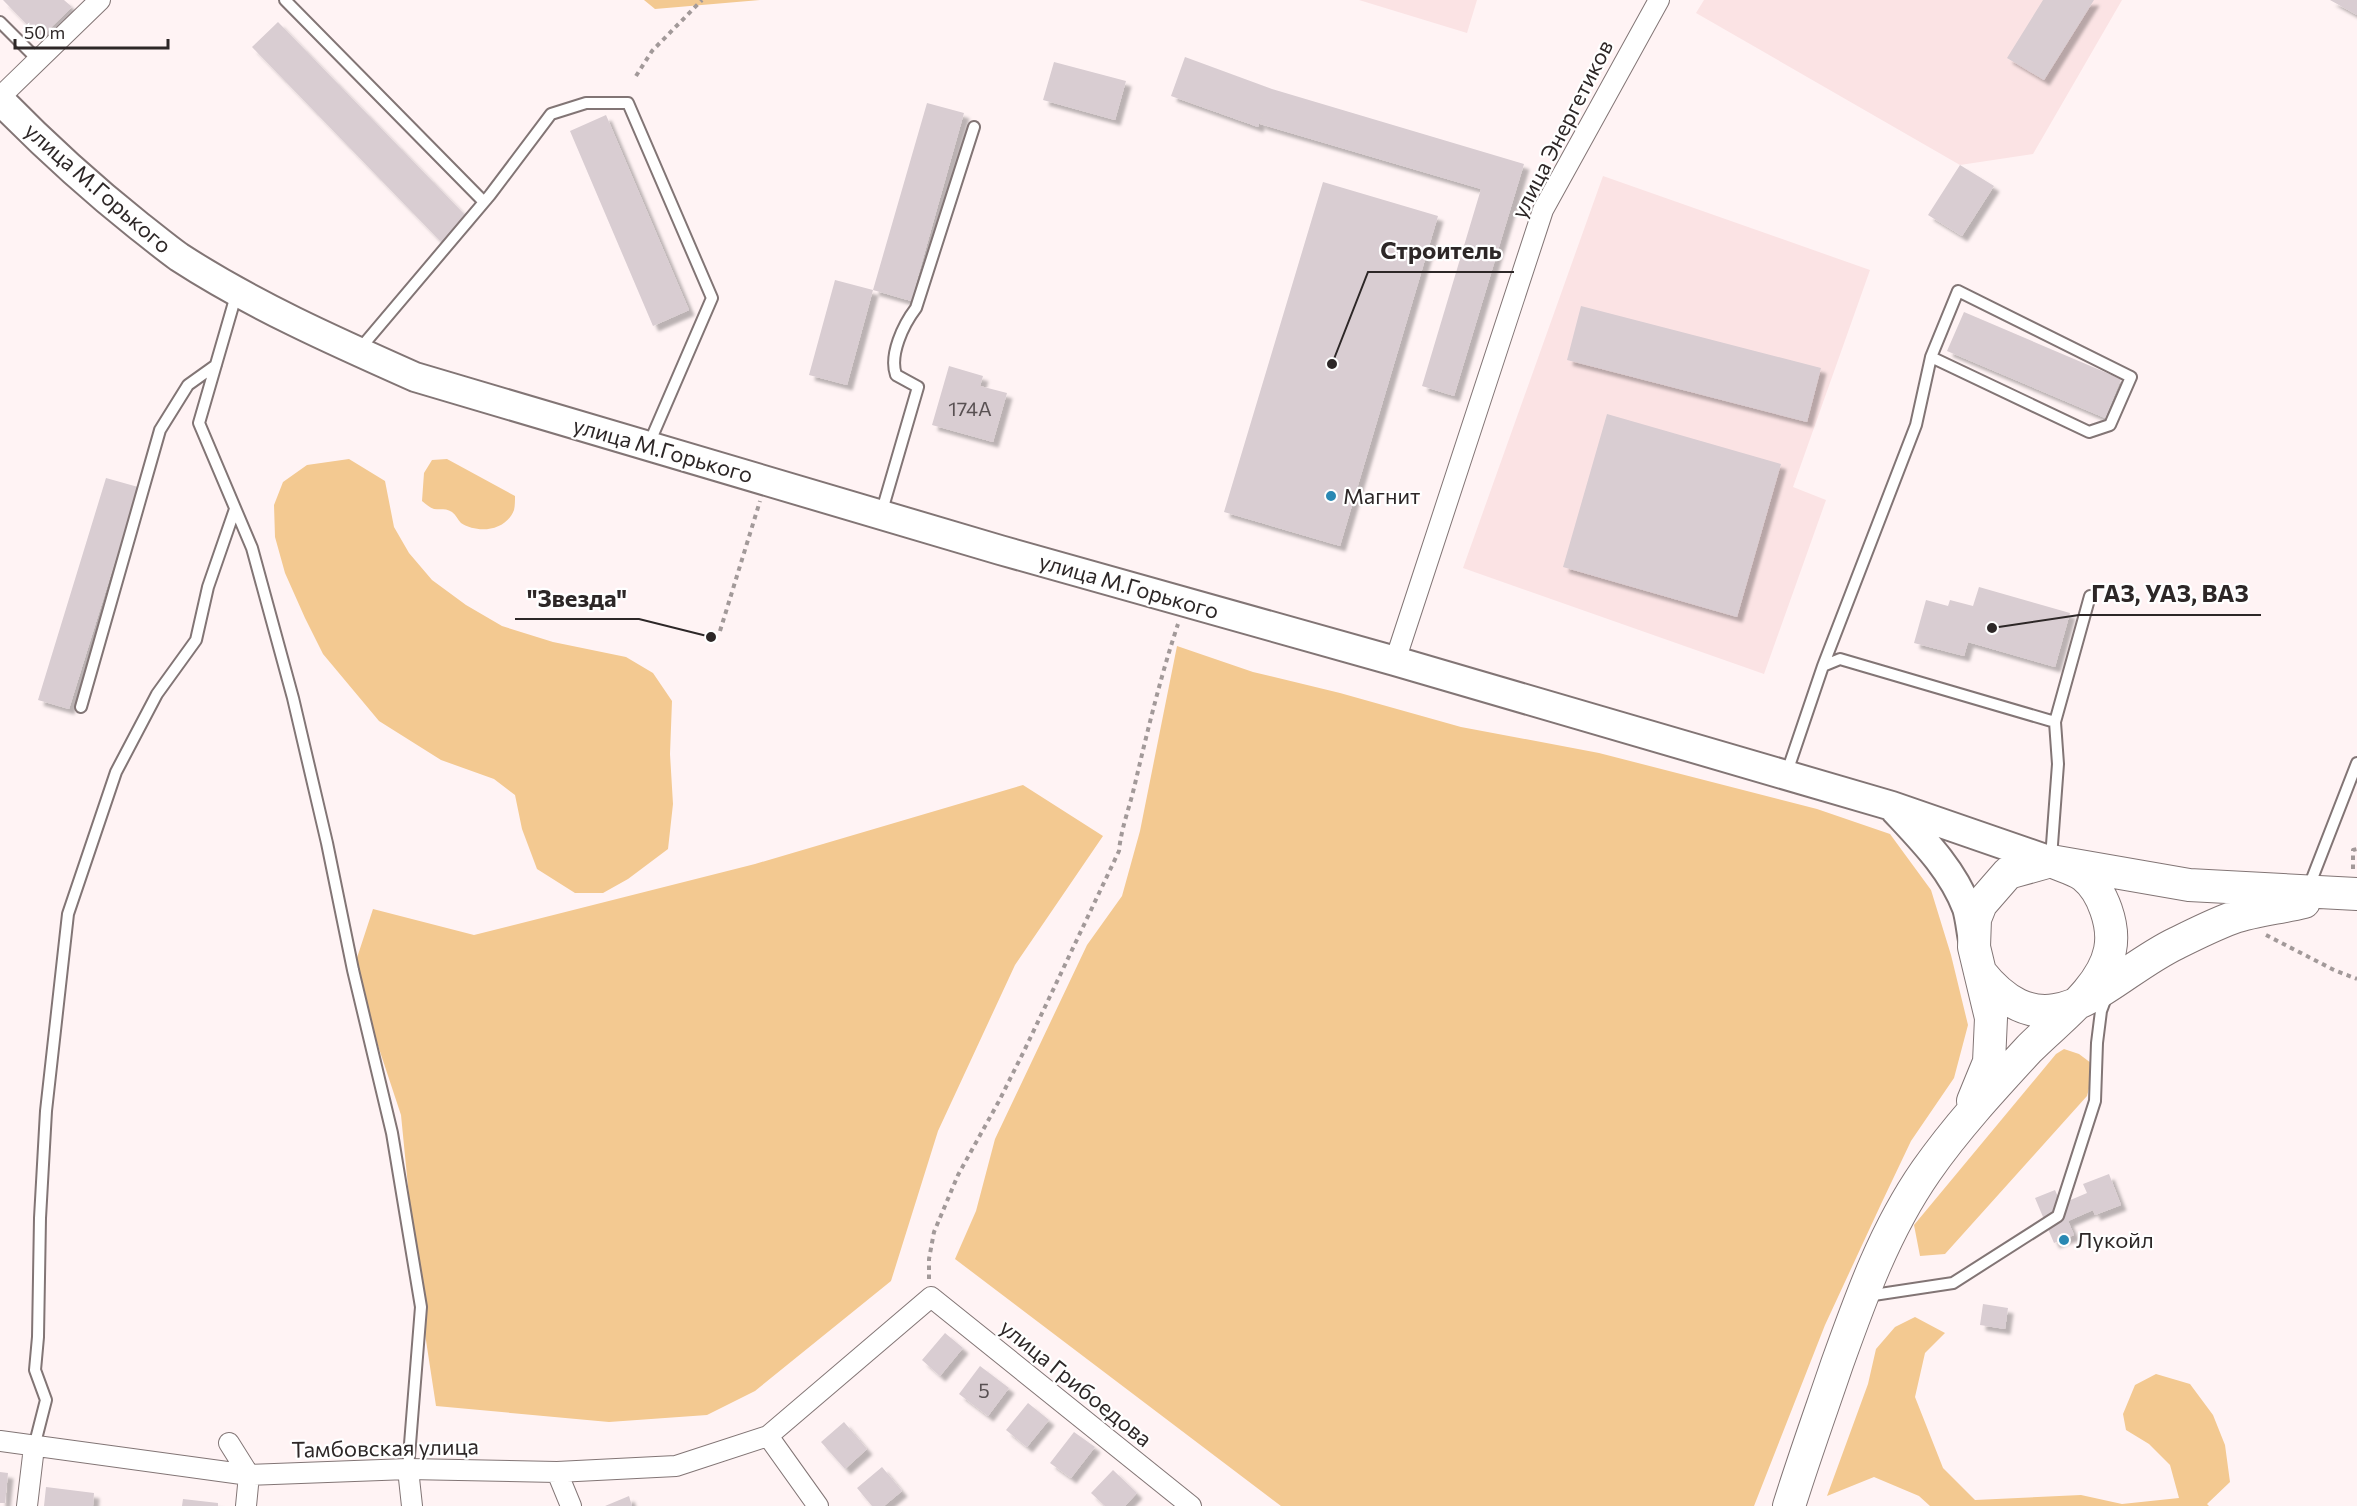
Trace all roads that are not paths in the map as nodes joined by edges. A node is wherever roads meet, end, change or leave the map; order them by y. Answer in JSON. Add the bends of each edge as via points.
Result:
{"nodes":[{"id":1,"x":100,"y":0,"type":"edge"},
{"id":2,"x":285,"y":0,"type":"edge"},
{"id":3,"x":1659,"y":0,"type":"edge"},
{"id":4,"x":0,"y":22,"type":"edge"},
{"id":5,"x":38,"y":60,"type":"junction"},
{"id":6,"x":0,"y":98,"type":"edge"},
{"id":7,"x":974,"y":127,"type":"dead end"},
{"id":8,"x":484,"y":202,"type":"junction"},
{"id":9,"x":237,"y":292,"type":"junction"},
{"id":10,"x":358,"y":352,"type":"junction"},
{"id":11,"x":1931,"y":357,"type":"junction"},
{"id":12,"x":216,"y":365,"type":"junction"},
{"id":13,"x":648,"y":446,"type":"junction"},
{"id":14,"x":235,"y":509,"type":"junction"},
{"id":15,"x":881,"y":514,"type":"junction"},
{"id":16,"x":2090,"y":596,"type":"dead end"},
{"id":17,"x":1395,"y":662,"type":"junction"},
{"id":18,"x":1823,"y":666,"type":"junction"},
{"id":19,"x":81,"y":707,"type":"dead end"},
{"id":20,"x":2055,"y":722,"type":"junction"},
{"id":21,"x":2357,"y":763,"type":"edge"},
{"id":22,"x":1786,"y":776,"type":"junction"},
{"id":23,"x":1892,"y":806,"type":"junction"},
{"id":24,"x":2050,"y":861,"type":"junction"},
{"id":25,"x":2307,"y":892,"type":"junction"},
{"id":26,"x":2348,"y":894,"type":"edge"},
{"id":27,"x":1977,"y":960,"type":"junction"},
{"id":28,"x":2111,"y":983,"type":"junction"},
{"id":29,"x":2073,"y":1007,"type":"junction"},
{"id":30,"x":1968,"y":1116,"type":"junction"},
{"id":31,"x":1861,"y":1297,"type":"junction"},
{"id":32,"x":768,"y":1437,"type":"junction"},
{"id":33,"x":0,"y":1441,"type":"edge"},
{"id":34,"x":230,"y":1443,"type":"dead end"},
{"id":35,"x":33,"y":1447,"type":"junction"},
{"id":36,"x":408,"y":1469,"type":"junction"},
{"id":37,"x":557,"y":1473,"type":"junction"},
{"id":38,"x":249,"y":1475,"type":"junction"},
{"id":39,"x":27,"y":1506,"type":"edge"},
{"id":40,"x":246,"y":1506,"type":"edge"},
{"id":41,"x":412,"y":1506,"type":"edge"},
{"id":42,"x":571,"y":1506,"type":"edge"},
{"id":43,"x":818,"y":1506,"type":"edge"},
{"id":44,"x":1191,"y":1506,"type":"edge"},
{"id":45,"x":1789,"y":1506,"type":"edge"}],
"edges":[{"from":1,"to":5,"type":"street"},
{"from":2,"to":8,"type":"lane"},
{"from":3,"to":17,"type":"street","name":"улица Энергетиков","via":[[1543,210]]},
{"from":4,"to":5,"type":"lane"},
{"from":5,"to":6,"type":"street"},
{"from":6,"to":9,"type":"main road","name":"улица М.Горького","via":[[36,137],[105,199],[177,256]]},
{"from":7,"to":15,"type":"lane","via":[[916,308],[906,322],[892,365],[896,375],[918,387]]},
{"from":8,"to":10,"type":"lane"},
{"from":8,"to":13,"type":"lane","via":[[551,114],[586,103],[628,103],[712,298]]},
{"from":9,"to":10,"type":"main road","name":"улица М.Горького"},
{"from":9,"to":12,"type":"lane"},
{"from":10,"to":13,"type":"main road","name":"улица М.Горького","via":[[415,377]]},
{"from":11,"to":11,"type":"lane","via":[[1958,291],[2131,377],[2110,425],[2089,432]]},
{"from":11,"to":18,"type":"lane","via":[[1916,424]]},
{"from":12,"to":14,"type":"lane","via":[[199,423]]},
{"from":12,"to":19,"type":"lane","via":[[188,385],[160,430]]},
{"from":13,"to":15,"type":"main road","name":"улица М.Горького"},
{"from":14,"to":35,"type":"lane","via":[[208,587],[196,640],[157,694],[116,772],[68,914],[46,1111],[40,1218],[35,1370],[46,1400]]},
{"from":14,"to":36,"type":"lane","via":[[252,548],[293,698],[392,1133],[421,1307]]},
{"from":15,"to":17,"type":"main road","name":"улица М.Горького"},
{"from":16,"to":20,"type":"lane"},
{"from":17,"to":22,"type":"main road","name":"улица М.Горького"},
{"from":18,"to":20,"type":"lane","via":[[1840,659]]},
{"from":18,"to":22,"type":"lane"},
{"from":20,"to":24,"type":"lane","via":[[2058,764]]},
{"from":21,"to":25,"type":"lane"},
{"from":22,"to":23,"type":"main road","name":"улица М.Горького"},
{"from":23,"to":24,"type":"main road","name":"улица М.Горького"},
{"from":23,"to":27,"type":"main road","via":[[1938,857],[1954,883],[1967,909]]},
{"from":24,"to":25,"type":"main road","via":[[2189,885]]},
{"from":24,"to":27,"type":"main road","via":[[2008,873],[1992,889],[1975,919]]},
{"from":24,"to":29,"type":"main road","via":[[2084,876],[2102,899],[2110,923],[2110,949],[2103,970]]},
{"from":25,"to":26,"type":"main road"},
{"from":26,"to":28,"type":"main road","via":[[2232,918],[2174,944]]},
{"from":27,"to":29,"type":"main road","via":[[1995,990],[2026,1010]]},
{"from":27,"to":30,"type":"main road","via":[[1992,1018],[1989,1062]]},
{"from":28,"to":29,"type":"main road"},
{"from":28,"to":31,"type":"lane","via":[[2101,1011],[2096,1101],[2058,1216],[1953,1283]]},
{"from":29,"to":30,"type":"main road"},
{"from":30,"to":31,"type":"main road","via":[[1925,1172],[1884,1243]]},
{"from":31,"to":45,"type":"main road"},
{"from":32,"to":37,"type":"street","name":"Тамбовская улица","via":[[676,1466]]},
{"from":32,"to":43,"type":"street"},
{"from":32,"to":44,"type":"street","name":"улица Грибоедова","via":[[931,1297]]},
{"from":33,"to":35,"type":"street","name":"Тамбовская улица"},
{"from":34,"to":38,"type":"street"},
{"from":35,"to":38,"type":"street","name":"Тамбовская улица"},
{"from":35,"to":39,"type":"street"},
{"from":36,"to":37,"type":"street","name":"Тамбовская улица"},
{"from":36,"to":38,"type":"street","name":"Тамбовская улица"},
{"from":36,"to":41,"type":"street"},
{"from":37,"to":42,"type":"street"},
{"from":38,"to":40,"type":"street"}]}
